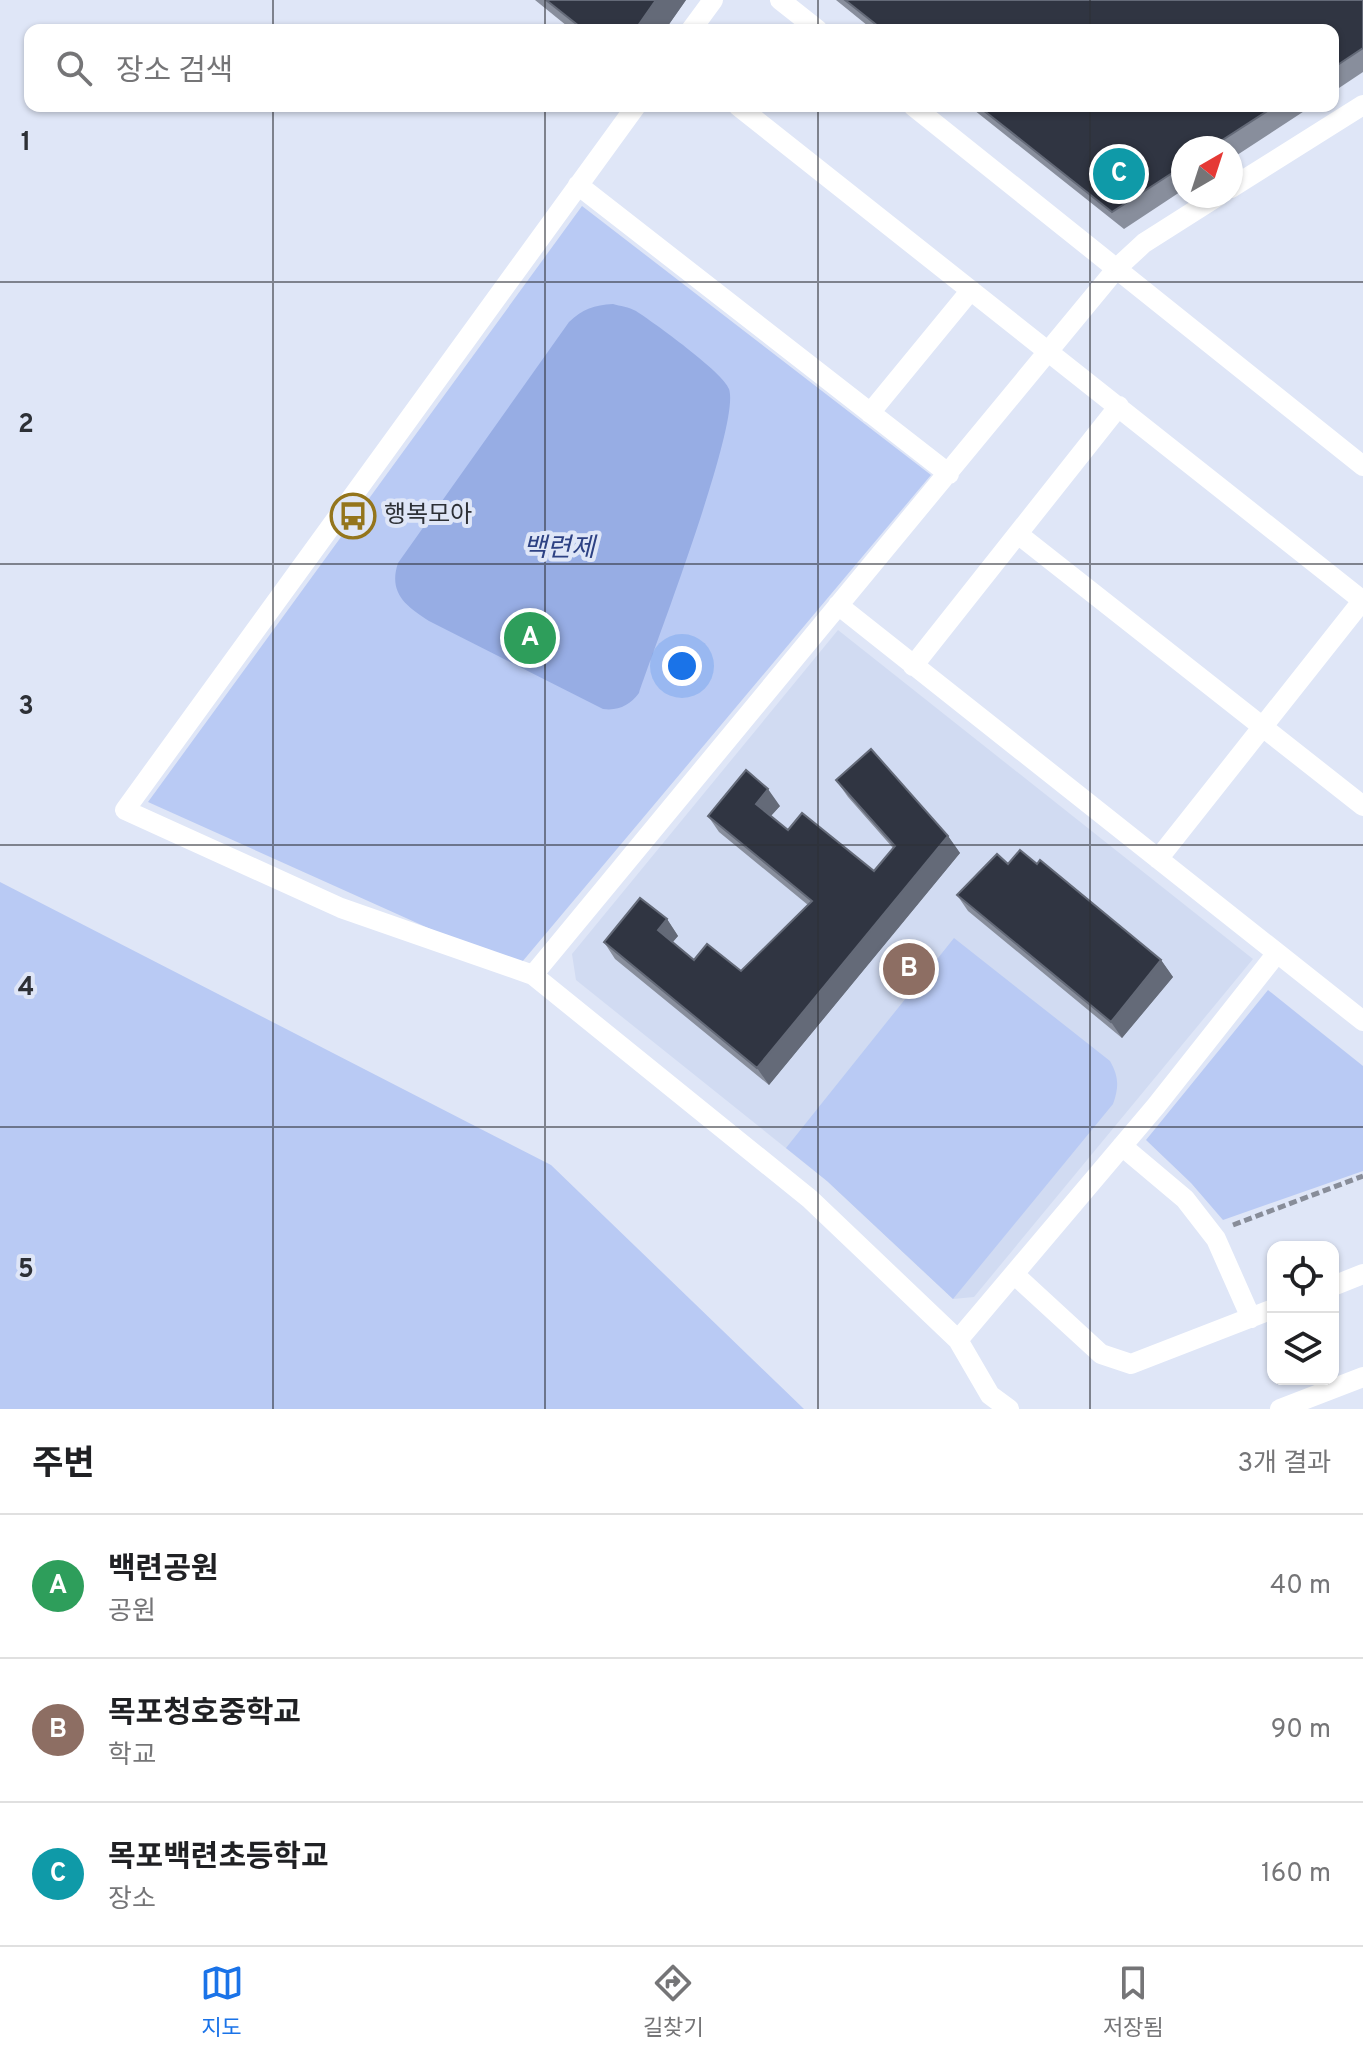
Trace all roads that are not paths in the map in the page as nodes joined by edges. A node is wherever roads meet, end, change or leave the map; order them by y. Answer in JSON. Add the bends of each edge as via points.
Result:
{"nodes":[{"id":1,"x":713,"y":0,"type":"edge"},
{"id":2,"x":780,"y":0,"type":"edge"},
{"id":3,"x":695,"y":24,"type":"edge"},
{"id":4,"x":810,"y":24,"type":"edge"},
{"id":5,"x":1363,"y":105,"type":"edge"},
{"id":6,"x":632,"y":112,"type":"edge"},
{"id":7,"x":746,"y":112,"type":"edge"},
{"id":8,"x":921,"y":112,"type":"edge"},
{"id":9,"x":1243,"y":180,"type":"edge"},
{"id":10,"x":578,"y":185,"type":"junction"},
{"id":11,"x":1199,"y":208,"type":"edge"},
{"id":12,"x":1117,"y":268,"type":"junction"},
{"id":13,"x":971,"y":290,"type":"junction"},
{"id":14,"x":1048,"y":350,"type":"junction"},
{"id":15,"x":1119,"y":406,"type":"junction"},
{"id":16,"x":870,"y":413,"type":"junction"},
{"id":17,"x":1363,"y":466,"type":"edge"},
{"id":18,"x":949,"y":474,"type":"junction"},
{"id":19,"x":1018,"y":534,"type":"junction"},
{"id":20,"x":1363,"y":601,"type":"edge"},
{"id":21,"x":838,"y":605,"type":"junction"},
{"id":22,"x":913,"y":666,"type":"junction"},
{"id":23,"x":1263,"y":726,"type":"junction"},
{"id":24,"x":1363,"y":806,"type":"edge"},
{"id":25,"x":1158,"y":859,"type":"junction"},
{"id":26,"x":1277,"y":953,"type":"junction"},
{"id":27,"x":533,"y":975,"type":"junction"},
{"id":28,"x":1363,"y":1021,"type":"edge"},
{"id":29,"x":1122,"y":1146,"type":"junction"},
{"id":30,"x":1363,"y":1274,"type":"edge"},
{"id":31,"x":1015,"y":1275,"type":"junction"},
{"id":32,"x":1339,"y":1284,"type":"edge"},
{"id":33,"x":1267,"y":1311,"type":"edge"},
{"id":34,"x":1251,"y":1318,"type":"junction"},
{"id":35,"x":958,"y":1340,"type":"junction"},
{"id":36,"x":1363,"y":1377,"type":"edge"},
{"id":37,"x":1009,"y":1409,"type":"edge"},
{"id":38,"x":1280,"y":1409,"type":"edge"}],
"edges":[{"from":1,"to":3,"type":"street"},
{"from":2,"to":4,"type":"street"},
{"from":5,"to":9,"type":"street"},
{"from":6,"to":10,"type":"street"},
{"from":7,"to":13,"type":"street"},
{"from":8,"to":12,"type":"street"},
{"from":10,"to":16,"type":"street"},
{"from":10,"to":27,"type":"street","via":[[125,810],[341,908]]},
{"from":11,"to":12,"type":"street","via":[[1144,243]]},
{"from":12,"to":14,"type":"street"},
{"from":12,"to":17,"type":"street"},
{"from":13,"to":14,"type":"street"},
{"from":13,"to":16,"type":"street"},
{"from":14,"to":15,"type":"street"},
{"from":14,"to":18,"type":"street"},
{"from":15,"to":19,"type":"street"},
{"from":15,"to":20,"type":"street"},
{"from":16,"to":18,"type":"street"},
{"from":18,"to":21,"type":"street"},
{"from":19,"to":22,"type":"street"},
{"from":19,"to":23,"type":"street"},
{"from":20,"to":23,"type":"street"},
{"from":21,"to":22,"type":"street"},
{"from":21,"to":27,"type":"street"},
{"from":22,"to":25,"type":"street"},
{"from":23,"to":24,"type":"street"},
{"from":23,"to":25,"type":"street"},
{"from":25,"to":26,"type":"street"},
{"from":26,"to":28,"type":"street"},
{"from":26,"to":29,"type":"street"},
{"from":27,"to":35,"type":"street","via":[[810,1199]]},
{"from":29,"to":31,"type":"street"},
{"from":29,"to":34,"type":"street","via":[[1185,1199],[1216,1239]]},
{"from":30,"to":32,"type":"street"},
{"from":31,"to":34,"type":"street","via":[[1101,1354],[1131,1364]]},
{"from":31,"to":35,"type":"street"},
{"from":33,"to":34,"type":"street"},
{"from":35,"to":37,"type":"street","via":[[990,1395]]},
{"from":36,"to":38,"type":"street"}]}
